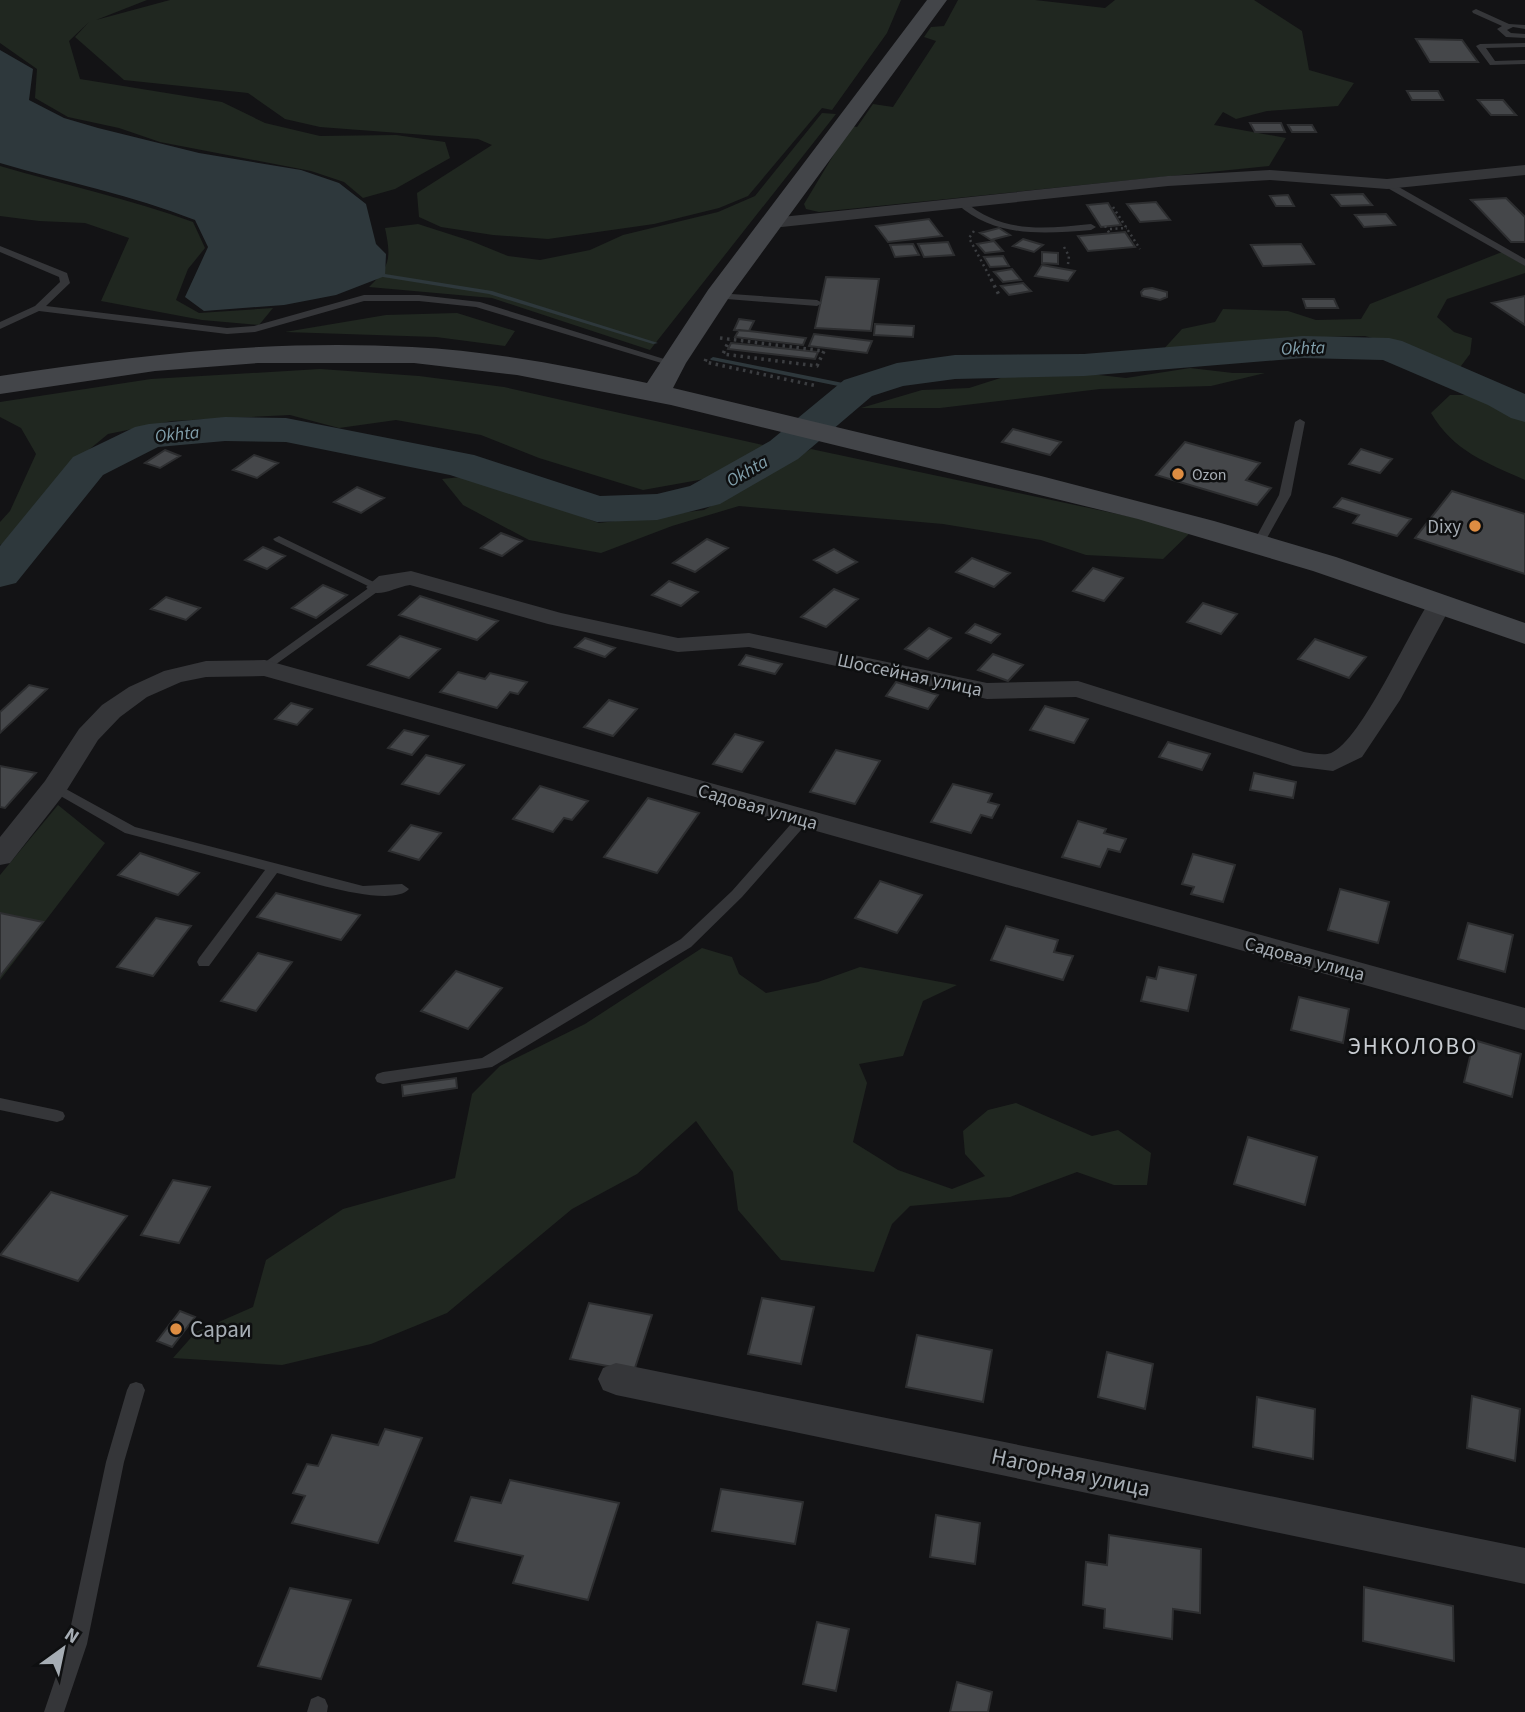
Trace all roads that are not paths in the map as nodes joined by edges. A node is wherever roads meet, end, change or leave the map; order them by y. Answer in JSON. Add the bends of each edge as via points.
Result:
{"nodes":[{"id":1,"x":937,"y":0,"type":"edge"},
{"id":2,"x":1476,"y":12,"type":"dead end"},
{"id":3,"x":1506,"y":26,"type":"junction"},
{"id":4,"x":1525,"y":27,"type":"edge"},
{"id":5,"x":1524,"y":39,"type":"edge"},
{"id":6,"x":1525,"y":62,"type":"edge"},
{"id":7,"x":1525,"y":170,"type":"edge"},
{"id":8,"x":1387,"y":184,"type":"junction"},
{"id":9,"x":960,"y":202,"type":"junction"},
{"id":10,"x":772,"y":223,"type":"junction"},
{"id":11,"x":1091,"y":227,"type":"dead end"},
{"id":12,"x":1469,"y":231,"type":"junction"},
{"id":13,"x":1458,"y":237,"type":"dead end"},
{"id":14,"x":0,"y":249,"type":"edge"},
{"id":15,"x":1525,"y":263,"type":"edge"},
{"id":16,"x":717,"y":296,"type":"junction"},
{"id":17,"x":817,"y":303,"type":"dead end"},
{"id":18,"x":38,"y":308,"type":"junction"},
{"id":19,"x":0,"y":316,"type":"edge"},
{"id":20,"x":0,"y":326,"type":"edge"},
{"id":21,"x":672,"y":363,"type":"junction"},
{"id":22,"x":0,"y":385,"type":"edge"},
{"id":23,"x":656,"y":393,"type":"junction"},
{"id":24,"x":1300,"y":422,"type":"dead end"},
{"id":25,"x":279,"y":539,"type":"dead end"},
{"id":26,"x":1259,"y":543,"type":"junction"},
{"id":27,"x":378,"y":587,"type":"junction"},
{"id":28,"x":1440,"y":604,"type":"junction"},
{"id":29,"x":1525,"y":634,"type":"edge"},
{"id":30,"x":265,"y":668,"type":"junction"},
{"id":31,"x":48,"y":797,"type":"junction"},
{"id":32,"x":803,"y":819,"type":"junction"},
{"id":33,"x":0,"y":856,"type":"edge"},
{"id":34,"x":274,"y":868,"type":"junction"},
{"id":35,"x":402,"y":889,"type":"dead end"},
{"id":36,"x":204,"y":962,"type":"dead end"},
{"id":37,"x":1525,"y":1019,"type":"edge"},
{"id":38,"x":383,"y":1078,"type":"dead end"},
{"id":39,"x":0,"y":1104,"type":"edge"},
{"id":40,"x":57,"y":1116,"type":"dead end"},
{"id":41,"x":616,"y":1379,"type":"dead end"},
{"id":42,"x":136,"y":1390,"type":"dead end"},
{"id":43,"x":1525,"y":1566,"type":"edge"},
{"id":44,"x":54,"y":1712,"type":"edge"}],
"edges":[{"from":1,"to":10,"type":"main road"},
{"from":2,"to":3,"type":"lane"},
{"from":3,"to":4,"type":"lane"},
{"from":3,"to":5,"type":"lane","via":[[1501,31]]},
{"from":5,"to":6,"type":"lane","via":[[1480,46],[1493,63]]},
{"from":7,"to":8,"type":"street"},
{"from":8,"to":9,"type":"street","via":[[1270,175]]},
{"from":8,"to":12,"type":"lane"},
{"from":9,"to":10,"type":"street"},
{"from":9,"to":11,"type":"lane","via":[[971,215],[984,220],[1038,231]]},
{"from":10,"to":16,"type":"main road"},
{"from":12,"to":13,"type":"lane"},
{"from":12,"to":15,"type":"lane"},
{"from":14,"to":18,"type":"lane","via":[[64,275],[65,283]]},
{"from":16,"to":17,"type":"lane"},
{"from":16,"to":21,"type":"main road"},
{"from":18,"to":20,"type":"lane"},
{"from":18,"to":21,"type":"lane","via":[[227,331],[255,329],[364,298],[419,298],[477,304]]},
{"from":19,"to":20,"type":"lane"},
{"from":21,"to":23,"type":"main road"},
{"from":22,"to":23,"type":"main road","via":[[118,365],[312,352],[442,358]]},
{"from":23,"to":26,"type":"main road"},
{"from":24,"to":26,"type":"lane","via":[[1285,495]]},
{"from":25,"to":27,"type":"lane"},
{"from":26,"to":28,"type":"main road"},
{"from":27,"to":28,"type":"street","name":"Шоссейная улица","via":[[411,578],[557,619],[678,645],[749,640],[987,691],[1078,689],[1302,760],[1333,762],[1353,751]]},
{"from":27,"to":30,"type":"lane"},
{"from":28,"to":29,"type":"main road"},
{"from":30,"to":31,"type":"street","name":"Садовая улица","via":[[206,669],[173,676],[138,692],[88,735]]},
{"from":30,"to":32,"type":"street","name":"Садовая улица"},
{"from":31,"to":33,"type":"street","name":"Садовая улица"},
{"from":31,"to":34,"type":"lane","via":[[130,830]]},
{"from":32,"to":37,"type":"street","name":"Садовая улица"},
{"from":32,"to":38,"type":"lane","via":[[686,943],[486,1063]]},
{"from":34,"to":35,"type":"lane","via":[[363,891]]},
{"from":34,"to":36,"type":"lane"},
{"from":39,"to":40,"type":"lane"},
{"from":41,"to":43,"type":"street","name":"Нагорная улица"},
{"from":42,"to":44,"type":"lane","via":[[77,1644]]}]}
